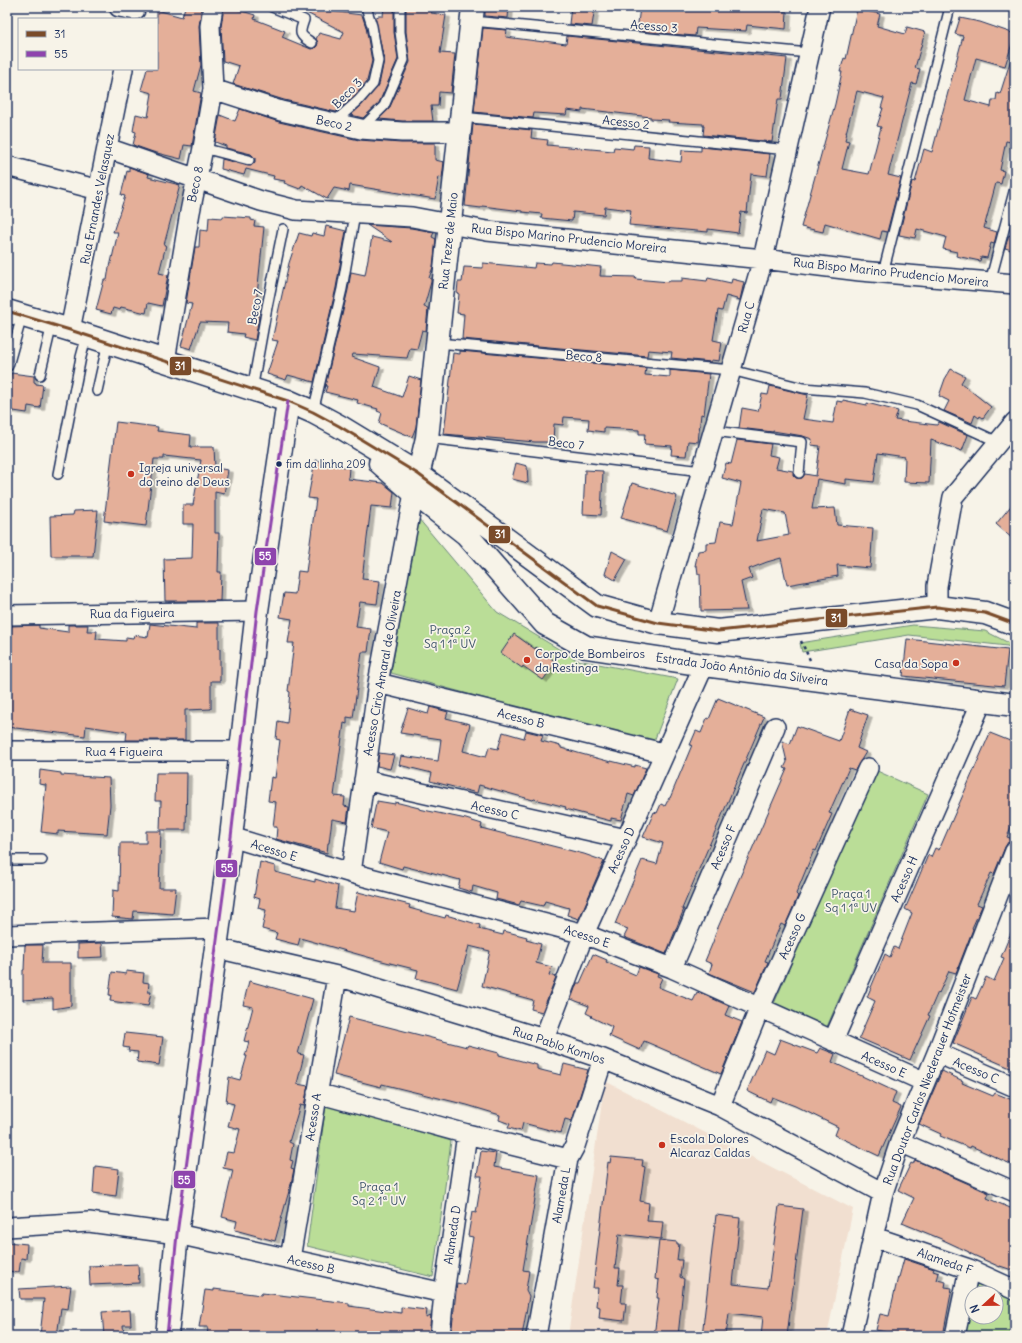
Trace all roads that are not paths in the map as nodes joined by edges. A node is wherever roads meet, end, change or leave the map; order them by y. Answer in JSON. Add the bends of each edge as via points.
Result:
{"nodes":[{"id":1,"x":213,"y":7,"type":"edge"},
{"id":2,"x":272,"y":7,"type":"edge"},
{"id":3,"x":366,"y":7,"type":"edge"},
{"id":4,"x":400,"y":7,"type":"edge"},
{"id":5,"x":820,"y":7,"type":"edge"},
{"id":6,"x":950,"y":7,"type":"edge"},
{"id":7,"x":472,"y":14,"type":"edge"},
{"id":8,"x":312,"y":43,"type":"dead end"},
{"id":9,"x":809,"y":53,"type":"junction"},
{"id":10,"x":123,"y":70,"type":"edge"},
{"id":11,"x":213,"y":90,"type":"junction"},
{"id":12,"x":333,"y":123,"type":"junction"},
{"id":13,"x":461,"y":125,"type":"junction"},
{"id":14,"x":361,"y":129,"type":"junction"},
{"id":15,"x":107,"y":148,"type":"junction"},
{"id":16,"x":203,"y":148,"type":"junction"},
{"id":17,"x":788,"y":150,"type":"junction"},
{"id":18,"x":250,"y":160,"type":"dead end"},
{"id":19,"x":7,"y":166,"type":"edge"},
{"id":20,"x":197,"y":178,"type":"junction"},
{"id":21,"x":1015,"y":188,"type":"edge"},
{"id":22,"x":99,"y":190,"type":"junction"},
{"id":23,"x":355,"y":214,"type":"junction"},
{"id":24,"x":450,"y":223,"type":"junction"},
{"id":25,"x":284,"y":229,"type":"dead end"},
{"id":26,"x":763,"y":259,"type":"junction"},
{"id":27,"x":883,"y":273,"type":"junction"},
{"id":28,"x":990,"y":282,"type":"junction"},
{"id":29,"x":1015,"y":284,"type":"edge"},
{"id":30,"x":14,"y":314,"type":"edge"},
{"id":31,"x":70,"y":330,"type":"junction"},
{"id":32,"x":108,"y":342,"type":"junction"},
{"id":33,"x":438,"y":343,"type":"junction"},
{"id":34,"x":165,"y":361,"type":"junction"},
{"id":35,"x":8,"y":366,"type":"edge"},
{"id":36,"x":731,"y":370,"type":"junction"},
{"id":37,"x":40,"y":375,"type":"dead end"},
{"id":38,"x":252,"y":390,"type":"junction"},
{"id":39,"x":96,"y":391,"type":"dead end"},
{"id":40,"x":288,"y":401,"type":"junction"},
{"id":41,"x":313,"y":412,"type":"junction"},
{"id":42,"x":1015,"y":422,"type":"edge"},
{"id":43,"x":714,"y":431,"type":"junction"},
{"id":44,"x":428,"y":438,"type":"junction"},
{"id":45,"x":998,"y":442,"type":"junction"},
{"id":46,"x":702,"y":471,"type":"junction"},
{"id":47,"x":799,"y":473,"type":"dead end"},
{"id":48,"x":58,"y":474,"type":"dead end"},
{"id":49,"x":416,"y":483,"type":"junction"},
{"id":50,"x":937,"y":607,"type":"junction"},
{"id":51,"x":257,"y":611,"type":"junction"},
{"id":52,"x":7,"y":615,"type":"edge"},
{"id":53,"x":658,"y":623,"type":"junction"},
{"id":54,"x":1015,"y":624,"type":"edge"},
{"id":55,"x":704,"y":664,"type":"junction"},
{"id":56,"x":378,"y":683,"type":"junction"},
{"id":57,"x":1015,"y":705,"type":"edge"},
{"id":58,"x":978,"y":709,"type":"junction"},
{"id":59,"x":775,"y":727,"type":"dead end"},
{"id":60,"x":7,"y":751,"type":"edge"},
{"id":61,"x":241,"y":751,"type":"junction"},
{"id":62,"x":664,"y":753,"type":"junction"},
{"id":63,"x":868,"y":768,"type":"dead end"},
{"id":64,"x":364,"y":780,"type":"junction"},
{"id":65,"x":232,"y":837,"type":"junction"},
{"id":66,"x":626,"y":840,"type":"junction"},
{"id":67,"x":1015,"y":851,"type":"edge"},
{"id":68,"x":7,"y":860,"type":"edge"},
{"id":69,"x":42,"y":860,"type":"dead end"},
{"id":70,"x":351,"y":873,"type":"junction"},
{"id":71,"x":584,"y":934,"type":"junction"},
{"id":72,"x":7,"y":935,"type":"edge"},
{"id":73,"x":218,"y":938,"type":"junction"},
{"id":74,"x":672,"y":968,"type":"junction"},
{"id":75,"x":337,"y":976,"type":"junction"},
{"id":76,"x":760,"y":1007,"type":"junction"},
{"id":77,"x":544,"y":1039,"type":"junction"},
{"id":78,"x":833,"y":1041,"type":"junction"},
{"id":79,"x":937,"y":1053,"type":"junction"},
{"id":80,"x":603,"y":1059,"type":"junction"},
{"id":81,"x":925,"y":1082,"type":"junction"},
{"id":82,"x":1015,"y":1086,"type":"edge"},
{"id":83,"x":317,"y":1093,"type":"junction"},
{"id":84,"x":720,"y":1106,"type":"junction"},
{"id":85,"x":467,"y":1134,"type":"junction"},
{"id":86,"x":900,"y":1142,"type":"junction"},
{"id":87,"x":568,"y":1159,"type":"junction"},
{"id":88,"x":1015,"y":1192,"type":"edge"},
{"id":89,"x":883,"y":1193,"type":"junction"},
{"id":90,"x":7,"y":1227,"type":"edge"},
{"id":91,"x":177,"y":1234,"type":"junction"},
{"id":92,"x":874,"y":1237,"type":"junction"},
{"id":93,"x":290,"y":1259,"type":"junction"},
{"id":94,"x":969,"y":1269,"type":"junction"},
{"id":95,"x":1015,"y":1290,"type":"edge"},
{"id":96,"x":444,"y":1293,"type":"junction"},
{"id":97,"x":167,"y":1336,"type":"edge"},
{"id":98,"x":440,"y":1336,"type":"edge"},
{"id":99,"x":536,"y":1336,"type":"edge"},
{"id":100,"x":851,"y":1336,"type":"edge"},
{"id":101,"x":955,"y":1336,"type":"edge"}],
"edges":[{"from":1,"to":11,"type":"street","name":"Beco 8","via":[[210,26]]},
{"from":2,"to":8,"type":"lane","via":[[304,20],[300,32],[302,37]]},
{"from":3,"to":12,"type":"lane","name":"Beco 3","via":[[378,61],[373,84]]},
{"from":4,"to":14,"type":"lane","via":[[404,60],[384,106]]},
{"from":5,"to":9,"type":"street","name":"Rua C"},
{"from":6,"to":27,"type":"lane"},
{"from":7,"to":9,"type":"lane","name":"Acesso 3"},
{"from":7,"to":13,"type":"main road","name":"Rua Treze de Maio"},
{"from":9,"to":17,"type":"street","name":"Rua C"},
{"from":10,"to":15,"type":"street","name":"Rua Ernandes Velasquez"},
{"from":11,"to":12,"type":"street","name":"Beco 2","via":[[281,111]]},
{"from":11,"to":16,"type":"street","name":"Beco 8"},
{"from":12,"to":14,"type":"street","name":"Beco 2"},
{"from":13,"to":14,"type":"street","name":"Beco 2","via":[[402,132]]},
{"from":13,"to":17,"type":"lane","name":"Acesso 2"},
{"from":13,"to":24,"type":"main road","name":"Rua Treze de Maio"},
{"from":15,"to":20,"type":"street","name":"Rua Bispo Marino Prudencio Moreira"},
{"from":15,"to":22,"type":"street","name":"Rua Ernandes Velasquez"},
{"from":16,"to":18,"type":"lane"},
{"from":16,"to":20,"type":"street","name":"Beco 8"},
{"from":17,"to":26,"type":"street","name":"Rua C"},
{"from":19,"to":22,"type":"street"},
{"from":20,"to":23,"type":"street","name":"Rua Bispo Marino Prudencio Moreira","via":[[261,201],[296,210]]},
{"from":20,"to":34,"type":"street","name":"Beco 8"},
{"from":21,"to":28,"type":"lane"},
{"from":22,"to":31,"type":"street","name":"Rua Ernandes Velasquez"},
{"from":23,"to":24,"type":"street","name":"Rua Bispo Marino Prudencio Moreira","via":[[412,217]]},
{"from":23,"to":41,"type":"lane","via":[[342,288]]},
{"from":24,"to":26,"type":"street","name":"Rua Bispo Marino Prudencio Moreira","via":[[486,231]]},
{"from":24,"to":33,"type":"main road","name":"Rua Treze de Maio"},
{"from":25,"to":38,"type":"lane","name":"Beco 7"},
{"from":26,"to":27,"type":"street","name":"Rua Bispo Marino Prudencio Moreira"},
{"from":26,"to":36,"type":"street","name":"Rua C"},
{"from":27,"to":28,"type":"street","name":"Rua Bispo Marino Prudencio Moreira"},
{"from":28,"to":29,"type":"street","name":"Rua Bispo Marino Prudencio Moreira"},
{"from":30,"to":31,"type":"main road","name":"Estrada João Antônio da Silveira"},
{"from":30,"to":35,"type":"lane"},
{"from":31,"to":32,"type":"main road","name":"Estrada João Antônio da Silveira"},
{"from":31,"to":37,"type":"lane"},
{"from":31,"to":48,"type":"lane","via":[[81,357]]},
{"from":32,"to":34,"type":"main road","name":"Estrada João Antônio da Silveira"},
{"from":32,"to":39,"type":"lane"},
{"from":33,"to":36,"type":"lane","name":"Beco 8"},
{"from":33,"to":44,"type":"main road","name":"Rua Treze de Maio"},
{"from":34,"to":38,"type":"main road","name":"Estrada João Antônio da Silveira"},
{"from":36,"to":43,"type":"street","name":"Rua C"},
{"from":36,"to":45,"type":"lane","name":"Beco 8","via":[[804,388],[865,393],[917,405]]},
{"from":38,"to":40,"type":"main road","name":"Estrada João Antônio da Silveira"},
{"from":40,"to":41,"type":"main road","name":"Estrada João Antônio da Silveira"},
{"from":40,"to":51,"type":"main road"},
{"from":41,"to":49,"type":"main road","name":"Estrada João Antônio da Silveira","via":[[339,426]]},
{"from":42,"to":45,"type":"street"},
{"from":43,"to":46,"type":"street","name":"Rua C"},
{"from":43,"to":47,"type":"lane","via":[[802,442]]},
{"from":44,"to":46,"type":"lane","name":"Beco 7"},
{"from":44,"to":49,"type":"main road","name":"Rua Treze de Maio"},
{"from":45,"to":50,"type":"street","via":[[953,497],[937,586]]},
{"from":46,"to":53,"type":"street","name":"Rua C"},
{"from":49,"to":53,"type":"main road","name":"Estrada João Antônio da Silveira","via":[[597,606]]},
{"from":49,"to":55,"type":"main road","name":"Estrada João Antônio da Silveira","via":[[466,534],[545,624],[586,647]]},
{"from":49,"to":56,"type":"street","name":"Acesso Cirio Amaral de Oliveira"},
{"from":50,"to":53,"type":"main road","name":"Estrada João Antônio da Silveira","via":[[718,631]]},
{"from":50,"to":54,"type":"main road","name":"Estrada João Antônio da Silveira","via":[[985,613]]},
{"from":51,"to":52,"type":"street","name":"Rua da Figueira"},
{"from":51,"to":61,"type":"main road"},
{"from":55,"to":58,"type":"main road","name":"Estrada João Antônio da Silveira"},
{"from":55,"to":62,"type":"street","name":"Acesso D"},
{"from":56,"to":62,"type":"street","name":"Acesso B"},
{"from":56,"to":64,"type":"street","name":"Acesso Cirio Amaral de Oliveira"},
{"from":57,"to":58,"type":"main road","name":"Estrada João Antônio da Silveira"},
{"from":58,"to":78,"type":"street","name":"Acesso H"},
{"from":59,"to":74,"type":"street","name":"Acesso F"},
{"from":60,"to":61,"type":"street","name":"Rua 4 Figueira"},
{"from":61,"to":65,"type":"main road"},
{"from":62,"to":66,"type":"street","name":"Acesso D"},
{"from":63,"to":76,"type":"street","name":"Acesso G"},
{"from":64,"to":66,"type":"street","name":"Acesso C"},
{"from":64,"to":70,"type":"street","name":"Acesso Cirio Amaral de Oliveira"},
{"from":65,"to":70,"type":"street","name":"Acesso E"},
{"from":65,"to":73,"type":"main road"},
{"from":66,"to":71,"type":"street","name":"Acesso D"},
{"from":67,"to":79,"type":"street","name":"Rua Doutor Carlos Niederauer Hofmeister"},
{"from":68,"to":69,"type":"lane"},
{"from":70,"to":71,"type":"street","name":"Acesso E"},
{"from":71,"to":74,"type":"street","name":"Acesso E"},
{"from":71,"to":77,"type":"street","name":"Acesso D"},
{"from":72,"to":73,"type":"street","name":"Rua Pablo Komlos"},
{"from":73,"to":75,"type":"street","name":"Rua Pablo Komlos"},
{"from":73,"to":91,"type":"main road"},
{"from":74,"to":76,"type":"street","name":"Acesso E"},
{"from":75,"to":77,"type":"street","name":"Rua Pablo Komlos"},
{"from":75,"to":83,"type":"street","name":"Acesso A"},
{"from":76,"to":78,"type":"street","name":"Acesso E"},
{"from":76,"to":84,"type":"street","name":"Acesso G"},
{"from":77,"to":80,"type":"street","name":"Rua Pablo Komlos"},
{"from":78,"to":81,"type":"street","name":"Acesso E"},
{"from":79,"to":81,"type":"street","name":"Rua Doutor Carlos Niederauer Hofmeister"},
{"from":79,"to":82,"type":"street","name":"Acesso C"},
{"from":80,"to":84,"type":"street","name":"Rua Pablo Komlos"},
{"from":80,"to":87,"type":"street","name":"Alameda L","via":[[575,1146]]},
{"from":81,"to":86,"type":"street","name":"Rua Doutor Carlos Niederauer Hofmeister"},
{"from":83,"to":85,"type":"street"},
{"from":83,"to":93,"type":"street","name":"Acesso A"},
{"from":84,"to":89,"type":"street","name":"Rua Pablo Komlos"},
{"from":85,"to":87,"type":"street"},
{"from":85,"to":96,"type":"street","name":"Alameda D"},
{"from":86,"to":88,"type":"street"},
{"from":86,"to":89,"type":"street","name":"Rua Doutor Carlos Niederauer Hofmeister"},
{"from":87,"to":99,"type":"street","name":"Alameda L"},
{"from":89,"to":92,"type":"street","name":"Rua Doutor Carlos Niederauer Hofmeister"},
{"from":90,"to":91,"type":"street","name":"Acesso B","via":[[89,1222]]},
{"from":91,"to":93,"type":"street","name":"Acesso B"},
{"from":91,"to":97,"type":"main road"},
{"from":92,"to":94,"type":"street","name":"Alameda F"},
{"from":92,"to":100,"type":"street","name":"Rua Doutor Carlos Niederauer Hofmeister"},
{"from":93,"to":96,"type":"street","name":"Acesso B"},
{"from":94,"to":95,"type":"street","name":"Alameda F"},
{"from":94,"to":101,"type":"street"},
{"from":96,"to":98,"type":"street","name":"Alameda D"}]}
